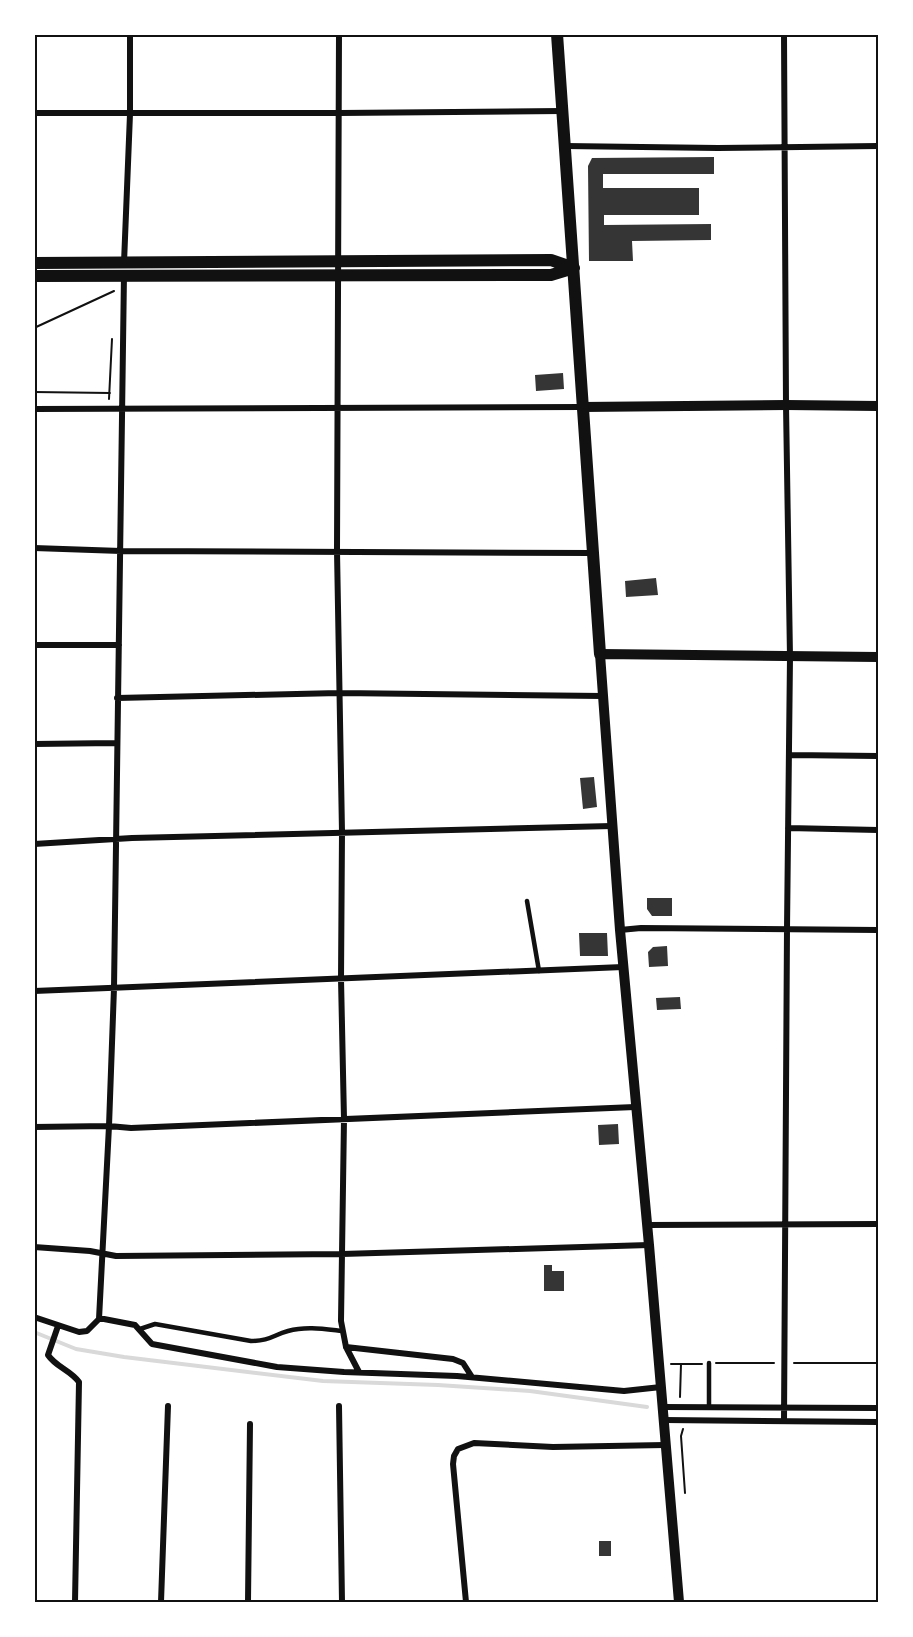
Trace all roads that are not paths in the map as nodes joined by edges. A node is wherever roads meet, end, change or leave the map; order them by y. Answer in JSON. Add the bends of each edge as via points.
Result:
{"nodes":[{"id":1,"x":130,"y":34,"type":"edge"},
{"id":2,"x":339,"y":34,"type":"edge"},
{"id":3,"x":557,"y":34,"type":"edge"},
{"id":4,"x":784,"y":34,"type":"edge"},
{"id":5,"x":562,"y":111,"type":"junction"},
{"id":6,"x":34,"y":113,"type":"edge"},
{"id":7,"x":340,"y":113,"type":"junction"},
{"id":8,"x":130,"y":114,"type":"junction"},
{"id":9,"x":565,"y":146,"type":"junction"},
{"id":10,"x":879,"y":146,"type":"edge"},
{"id":11,"x":784,"y":148,"type":"junction"},
{"id":12,"x":339,"y":261,"type":"junction"},
{"id":13,"x":34,"y":262,"type":"edge"},
{"id":14,"x":124,"y":262,"type":"junction"},
{"id":15,"x":574,"y":268,"type":"junction"},
{"id":16,"x":34,"y":276,"type":"edge"},
{"id":17,"x":337,"y":276,"type":"junction"},
{"id":18,"x":124,"y":280,"type":"junction"},
{"id":19,"x":786,"y":405,"type":"junction"},
{"id":20,"x":879,"y":406,"type":"edge"},
{"id":21,"x":582,"y":407,"type":"junction"},
{"id":22,"x":123,"y":408,"type":"junction"},
{"id":23,"x":338,"y":408,"type":"junction"},
{"id":24,"x":34,"y":410,"type":"edge"},
{"id":25,"x":34,"y":548,"type":"edge"},
{"id":26,"x":121,"y":551,"type":"junction"},
{"id":27,"x":337,"y":551,"type":"junction"},
{"id":28,"x":593,"y":553,"type":"junction"},
{"id":29,"x":34,"y":645,"type":"edge"},
{"id":30,"x":118,"y":645,"type":"junction"},
{"id":31,"x":600,"y":654,"type":"junction"},
{"id":32,"x":790,"y":657,"type":"junction"},
{"id":33,"x":879,"y":657,"type":"edge"},
{"id":34,"x":339,"y":693,"type":"junction"},
{"id":35,"x":603,"y":696,"type":"junction"},
{"id":36,"x":117,"y":698,"type":"junction"},
{"id":37,"x":116,"y":743,"type":"junction"},
{"id":38,"x":34,"y":744,"type":"edge"},
{"id":39,"x":790,"y":755,"type":"junction"},
{"id":40,"x":879,"y":756,"type":"edge"},
{"id":41,"x":612,"y":826,"type":"junction"},
{"id":42,"x":788,"y":828,"type":"junction"},
{"id":43,"x":879,"y":830,"type":"edge"},
{"id":44,"x":342,"y":832,"type":"junction"},
{"id":45,"x":116,"y":840,"type":"junction"},
{"id":46,"x":34,"y":844,"type":"edge"},
{"id":47,"x":527,"y":901,"type":"dead end"},
{"id":48,"x":787,"y":929,"type":"junction"},
{"id":49,"x":620,"y":930,"type":"junction"},
{"id":50,"x":879,"y":930,"type":"edge"},
{"id":51,"x":623,"y":967,"type":"junction"},
{"id":52,"x":539,"y":970,"type":"junction"},
{"id":53,"x":341,"y":979,"type":"junction"},
{"id":54,"x":114,"y":988,"type":"junction"},
{"id":55,"x":34,"y":991,"type":"edge"},
{"id":56,"x":635,"y":1107,"type":"junction"},
{"id":57,"x":344,"y":1119,"type":"junction"},
{"id":58,"x":109,"y":1125,"type":"junction"},
{"id":59,"x":34,"y":1127,"type":"edge"},
{"id":60,"x":879,"y":1224,"type":"edge"},
{"id":61,"x":647,"y":1225,"type":"junction"},
{"id":62,"x":785,"y":1226,"type":"junction"},
{"id":63,"x":649,"y":1245,"type":"junction"},
{"id":64,"x":34,"y":1247,"type":"edge"},
{"id":65,"x":103,"y":1254,"type":"junction"},
{"id":66,"x":342,"y":1254,"type":"junction"},
{"id":67,"x":34,"y":1317,"type":"edge"},
{"id":68,"x":99,"y":1319,"type":"junction"},
{"id":69,"x":57,"y":1328,"type":"junction"},
{"id":70,"x":140,"y":1329,"type":"junction"},
{"id":71,"x":342,"y":1331,"type":"junction"},
{"id":72,"x":346,"y":1347,"type":"junction"},
{"id":73,"x":710,"y":1364,"type":"road end"},
{"id":74,"x":358,"y":1372,"type":"junction"},
{"id":75,"x":472,"y":1377,"type":"junction"},
{"id":76,"x":661,"y":1388,"type":"junction"},
{"id":77,"x":168,"y":1406,"type":"dead end"},
{"id":78,"x":339,"y":1406,"type":"dead end"},
{"id":79,"x":709,"y":1406,"type":"junction"},
{"id":80,"x":662,"y":1407,"type":"junction"},
{"id":81,"x":784,"y":1407,"type":"junction"},
{"id":82,"x":879,"y":1408,"type":"edge"},
{"id":83,"x":664,"y":1420,"type":"junction"},
{"id":84,"x":784,"y":1421,"type":"junction"},
{"id":85,"x":879,"y":1422,"type":"edge"},
{"id":86,"x":250,"y":1424,"type":"dead end"},
{"id":87,"x":665,"y":1445,"type":"junction"},
{"id":88,"x":75,"y":1602,"type":"edge"},
{"id":89,"x":161,"y":1602,"type":"edge"},
{"id":90,"x":248,"y":1602,"type":"edge"},
{"id":91,"x":342,"y":1602,"type":"edge"},
{"id":92,"x":466,"y":1602,"type":"edge"},
{"id":93,"x":679,"y":1602,"type":"edge"}],
"edges":[{"from":1,"to":8,"type":"street"},
{"from":2,"to":7,"type":"street"},
{"from":3,"to":5,"type":"main road"},
{"from":4,"to":11,"type":"street"},
{"from":5,"to":7,"type":"street"},
{"from":5,"to":9,"type":"main road"},
{"from":6,"to":8,"type":"street"},
{"from":7,"to":8,"type":"street"},
{"from":7,"to":12,"type":"street"},
{"from":8,"to":14,"type":"street"},
{"from":9,"to":11,"type":"street"},
{"from":9,"to":15,"type":"main road"},
{"from":10,"to":11,"type":"street"},
{"from":11,"to":19,"type":"street"},
{"from":12,"to":14,"type":"main road"},
{"from":12,"to":15,"type":"main road","via":[[551,260]]},
{"from":12,"to":17,"type":"street"},
{"from":13,"to":14,"type":"main road"},
{"from":14,"to":18,"type":"street"},
{"from":15,"to":17,"type":"main road","via":[[551,275]]},
{"from":15,"to":21,"type":"main road"},
{"from":16,"to":18,"type":"main road"},
{"from":17,"to":18,"type":"main road"},
{"from":17,"to":23,"type":"street"},
{"from":18,"to":22,"type":"street"},
{"from":19,"to":20,"type":"street"},
{"from":19,"to":21,"type":"street"},
{"from":19,"to":32,"type":"street"},
{"from":21,"to":23,"type":"street"},
{"from":21,"to":28,"type":"main road"},
{"from":22,"to":23,"type":"street"},
{"from":22,"to":24,"type":"street"},
{"from":22,"to":26,"type":"street"},
{"from":23,"to":27,"type":"street"},
{"from":25,"to":26,"type":"street"},
{"from":26,"to":27,"type":"street"},
{"from":26,"to":30,"type":"street"},
{"from":27,"to":28,"type":"street"},
{"from":27,"to":34,"type":"street"},
{"from":28,"to":31,"type":"main road"},
{"from":29,"to":30,"type":"street"},
{"from":30,"to":36,"type":"street"},
{"from":31,"to":32,"type":"street"},
{"from":31,"to":35,"type":"street"},
{"from":32,"to":33,"type":"street"},
{"from":32,"to":39,"type":"street"},
{"from":34,"to":35,"type":"street"},
{"from":34,"to":36,"type":"street"},
{"from":34,"to":44,"type":"street"},
{"from":35,"to":41,"type":"street"},
{"from":36,"to":37,"type":"street"},
{"from":37,"to":38,"type":"street"},
{"from":37,"to":45,"type":"street"},
{"from":39,"to":40,"type":"street"},
{"from":39,"to":42,"type":"street"},
{"from":41,"to":44,"type":"street"},
{"from":41,"to":49,"type":"street"},
{"from":42,"to":43,"type":"street"},
{"from":42,"to":48,"type":"street"},
{"from":44,"to":45,"type":"street"},
{"from":44,"to":53,"type":"street"},
{"from":45,"to":46,"type":"street"},
{"from":45,"to":54,"type":"street"},
{"from":47,"to":52,"type":"lane"},
{"from":48,"to":49,"type":"street"},
{"from":48,"to":50,"type":"street"},
{"from":48,"to":62,"type":"street"},
{"from":49,"to":51,"type":"street"},
{"from":51,"to":52,"type":"street"},
{"from":51,"to":56,"type":"street"},
{"from":52,"to":53,"type":"street"},
{"from":53,"to":54,"type":"street"},
{"from":53,"to":57,"type":"street"},
{"from":54,"to":55,"type":"street"},
{"from":54,"to":58,"type":"street"},
{"from":56,"to":57,"type":"street"},
{"from":56,"to":61,"type":"street"},
{"from":57,"to":58,"type":"street","via":[[131,1128]]},
{"from":57,"to":66,"type":"street"},
{"from":58,"to":59,"type":"street"},
{"from":58,"to":65,"type":"street"},
{"from":60,"to":62,"type":"street"},
{"from":61,"to":62,"type":"street"},
{"from":61,"to":63,"type":"street"},
{"from":62,"to":81,"type":"street"},
{"from":63,"to":66,"type":"street"},
{"from":63,"to":76,"type":"street"},
{"from":64,"to":65,"type":"street"},
{"from":65,"to":66,"type":"street"},
{"from":65,"to":68,"type":"street"},
{"from":66,"to":71,"type":"street"},
{"from":67,"to":69,"type":"street"},
{"from":68,"to":69,"type":"street","via":[[87,1331]]},
{"from":68,"to":70,"type":"street"},
{"from":69,"to":88,"type":"street","via":[[48,1355],[79,1382]]},
{"from":70,"to":71,"type":"lane","via":[[155,1323],[251,1341],[265,1341],[298,1328]]},
{"from":70,"to":74,"type":"street","via":[[152,1344],[277,1367]]},
{"from":71,"to":72,"type":"street"},
{"from":72,"to":74,"type":"street"},
{"from":72,"to":75,"type":"street","via":[[453,1359],[463,1363]]},
{"from":73,"to":79,"type":"lane"},
{"from":74,"to":75,"type":"street"},
{"from":75,"to":76,"type":"street","via":[[624,1391]]},
{"from":76,"to":80,"type":"street"},
{"from":77,"to":89,"type":"street"},
{"from":78,"to":91,"type":"street"},
{"from":79,"to":80,"type":"street"},
{"from":79,"to":81,"type":"street"},
{"from":80,"to":83,"type":"street"},
{"from":81,"to":82,"type":"street"},
{"from":81,"to":84,"type":"street"},
{"from":83,"to":84,"type":"street"},
{"from":83,"to":87,"type":"street"},
{"from":84,"to":85,"type":"street"},
{"from":86,"to":90,"type":"street"},
{"from":87,"to":92,"type":"street","via":[[553,1447],[474,1443],[458,1449],[453,1464]]},
{"from":87,"to":93,"type":"street"}]}
